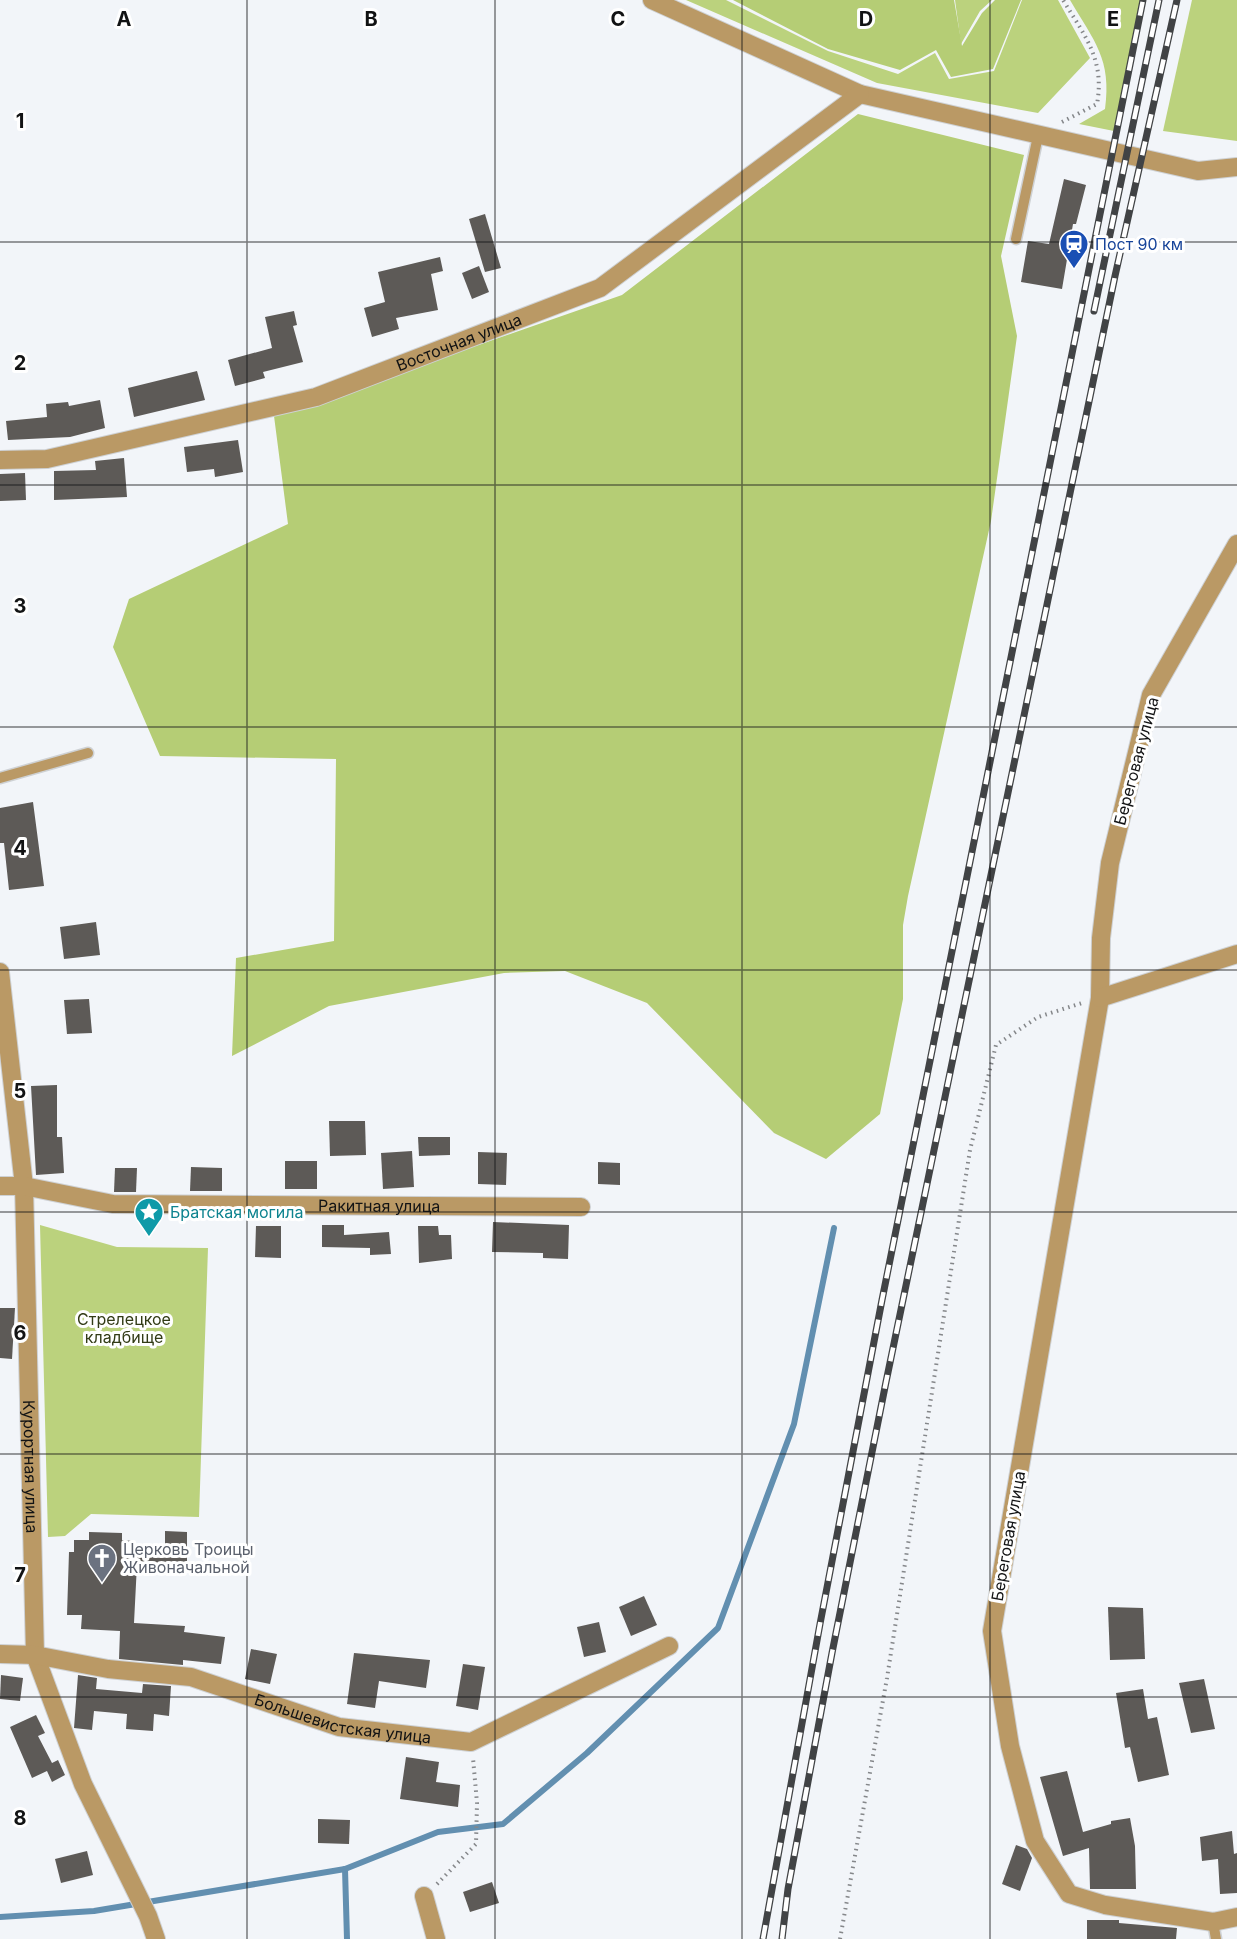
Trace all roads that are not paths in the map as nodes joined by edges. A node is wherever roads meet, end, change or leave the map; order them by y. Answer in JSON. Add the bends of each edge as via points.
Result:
{"nodes":[{"id":1,"x":652,"y":0,"type":"edge"},
{"id":2,"x":860,"y":94,"type":"junction"},
{"id":3,"x":1038,"y":136,"type":"junction"},
{"id":4,"x":1237,"y":167,"type":"edge"},
{"id":5,"x":1016,"y":239,"type":"dead end"},
{"id":6,"x":0,"y":460,"type":"edge"},
{"id":7,"x":1237,"y":544,"type":"edge"},
{"id":8,"x":87,"y":753,"type":"dead end"},
{"id":9,"x":0,"y":778,"type":"edge"},
{"id":10,"x":1237,"y":954,"type":"edge"},
{"id":11,"x":0,"y":972,"type":"edge"},
{"id":12,"x":1100,"y":998,"type":"junction"},
{"id":13,"x":0,"y":1186,"type":"edge"},
{"id":14,"x":24,"y":1186,"type":"junction"},
{"id":15,"x":581,"y":1207,"type":"dead end"},
{"id":16,"x":669,"y":1646,"type":"dead end"},
{"id":17,"x":0,"y":1654,"type":"edge"},
{"id":18,"x":35,"y":1655,"type":"junction"},
{"id":19,"x":424,"y":1896,"type":"road end"},
{"id":20,"x":1237,"y":1917,"type":"edge"},
{"id":21,"x":1214,"y":1931,"type":"edge"},
{"id":22,"x":156,"y":1939,"type":"edge"},
{"id":23,"x":436,"y":1939,"type":"edge"}],
"edges":[{"from":1,"to":2,"type":"street"},
{"from":2,"to":3,"type":"street"},
{"from":2,"to":6,"type":"street","name":"Восточная улица","via":[[600,288],[316,397],[47,459]]},
{"from":3,"to":4,"type":"street","via":[[1198,171]]},
{"from":3,"to":5,"type":"lane"},
{"from":7,"to":12,"type":"street","name":"Береговая улица","via":[[1152,694],[1110,863],[1101,938]]},
{"from":8,"to":9,"type":"lane"},
{"from":10,"to":12,"type":"street"},
{"from":11,"to":14,"type":"street","name":"Курортная улица"},
{"from":12,"to":21,"type":"street","name":"Береговая улица","via":[[992,1631],[1010,1746],[1035,1841],[1069,1894]]},
{"from":13,"to":14,"type":"street","name":"Ракитная улица"},
{"from":14,"to":15,"type":"street","name":"Ракитная улица","via":[[113,1204]]},
{"from":14,"to":18,"type":"street","name":"Курортная улица"},
{"from":16,"to":18,"type":"street","name":"Большевистская улица","via":[[471,1742],[339,1727],[191,1677],[108,1669]]},
{"from":17,"to":18,"type":"street","name":"Большевистская улица"},
{"from":18,"to":22,"type":"street","name":"Курортная улица","via":[[83,1784]]},
{"from":19,"to":23,"type":"street"},
{"from":20,"to":21,"type":"street","name":"Береговая улица"}]}
